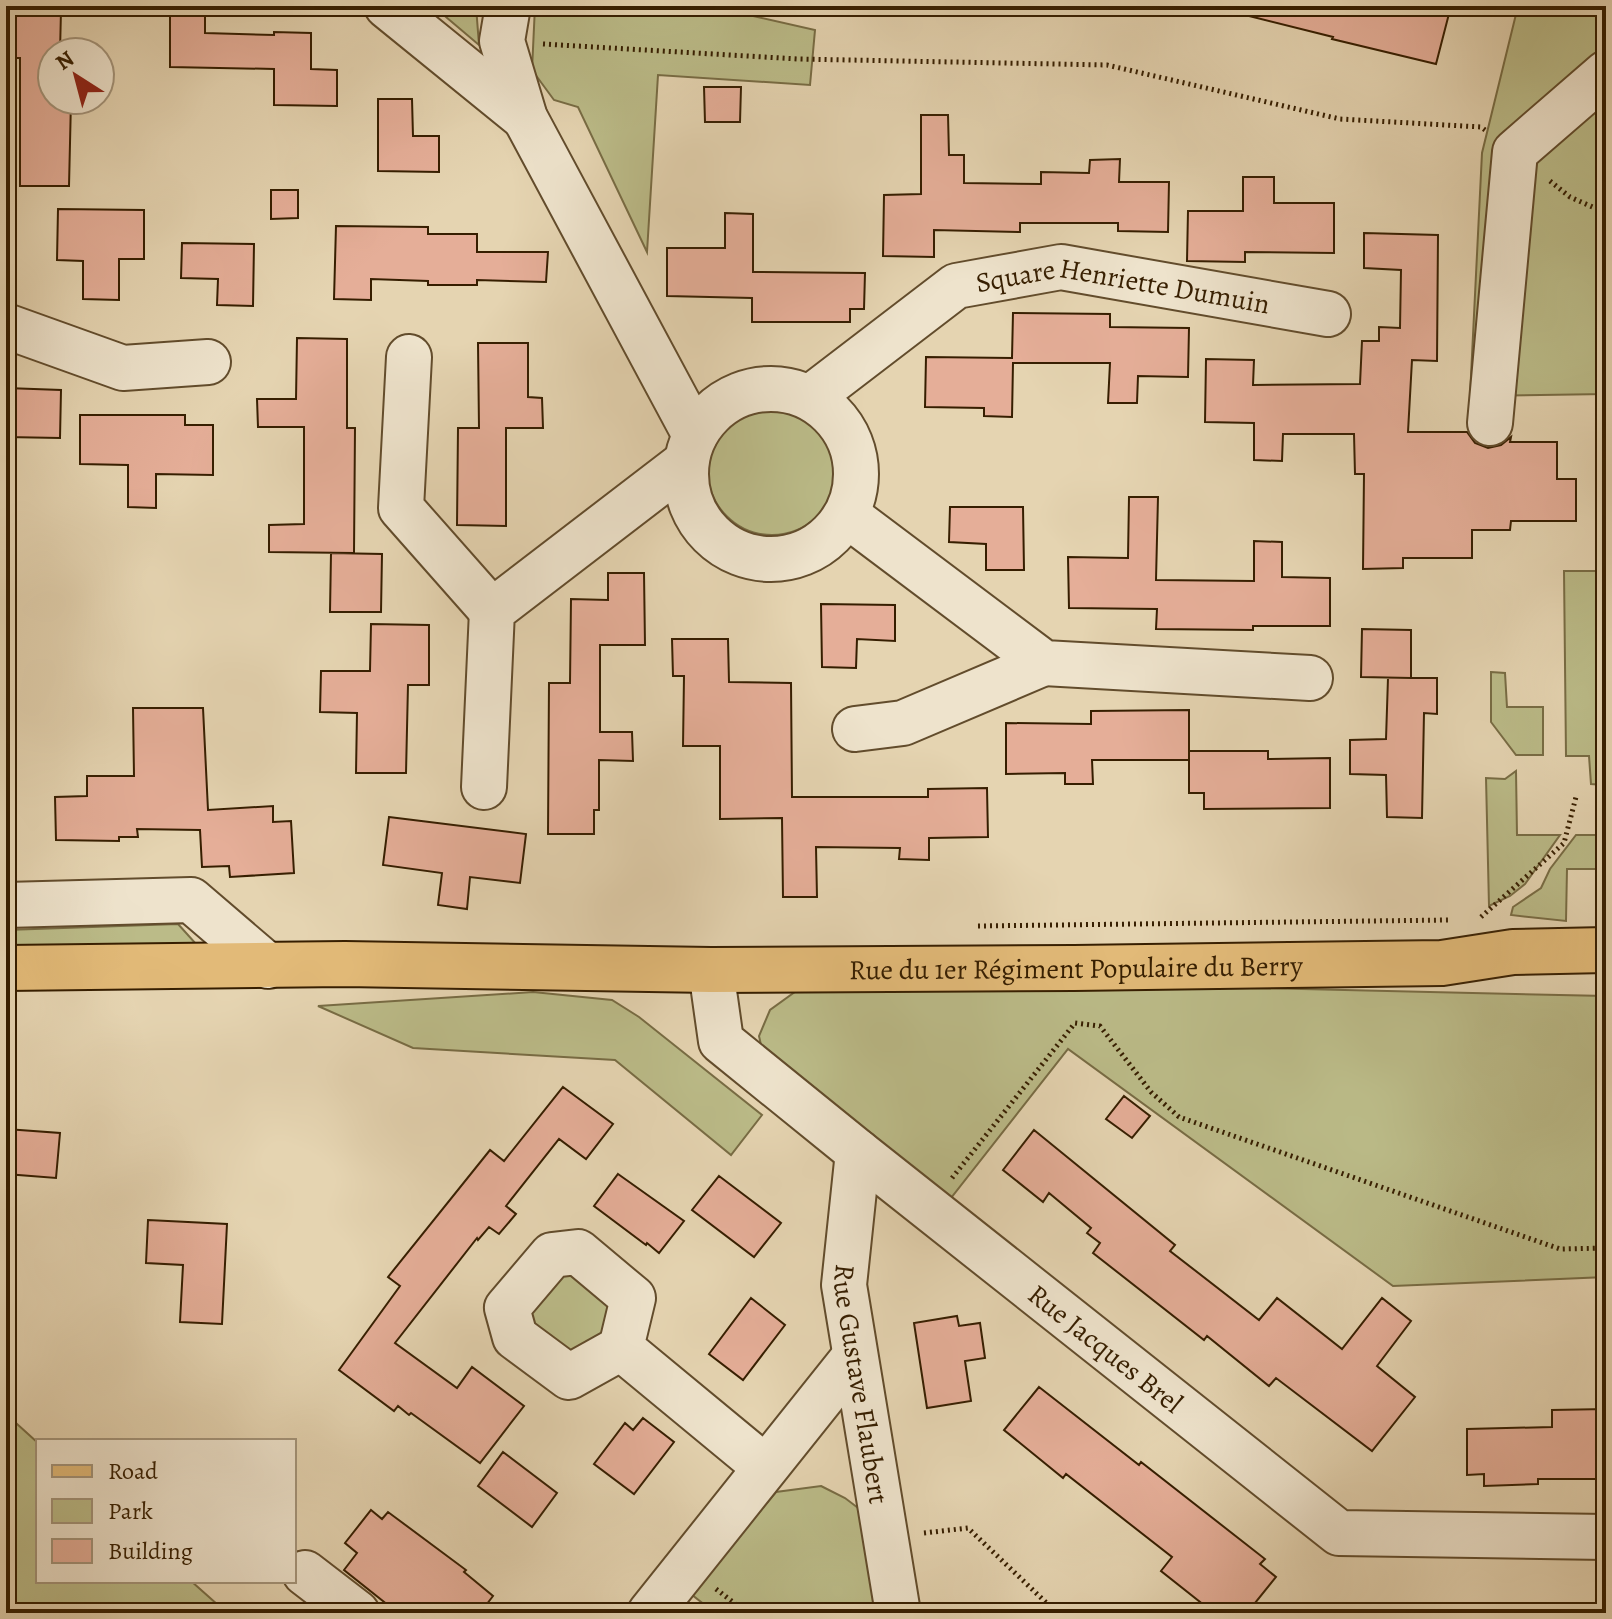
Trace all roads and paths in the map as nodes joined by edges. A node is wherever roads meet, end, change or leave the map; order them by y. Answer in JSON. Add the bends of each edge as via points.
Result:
{"nodes":[{"id":1,"x":387,"y":6,"type":"edge"},
{"id":2,"x":505,"y":24,"type":"edge"},
{"id":3,"x":1606,"y":73,"type":"edge"},
{"id":4,"x":525,"y":118,"type":"junction"},
{"id":5,"x":1515,"y":152,"type":"junction"},
{"id":6,"x":1606,"y":213,"type":"edge"},
{"id":7,"x":1328,"y":314,"type":"dead end"},
{"id":8,"x":6,"y":326,"type":"edge"},
{"id":9,"x":409,"y":357,"type":"dead end"},
{"id":10,"x":208,"y":362,"type":"dead end"},
{"id":11,"x":811,"y":397,"type":"junction"},
{"id":12,"x":1490,"y":423,"type":"dead end"},
{"id":13,"x":690,"y":449,"type":"junction"},
{"id":14,"x":847,"y":515,"type":"junction"},
{"id":15,"x":492,"y":611,"type":"junction"},
{"id":16,"x":1044,"y":663,"type":"junction"},
{"id":17,"x":1310,"y":678,"type":"dead end"},
{"id":18,"x":855,"y":729,"type":"dead end"},
{"id":19,"x":484,"y":787,"type":"dead end"},
{"id":20,"x":1576,"y":797,"type":"dead end"},
{"id":21,"x":6,"y":905,"type":"edge"},
{"id":22,"x":1463,"y":919,"type":"dead end"},
{"id":23,"x":1479,"y":919,"type":"dead end"},
{"id":24,"x":968,"y":926,"type":"dead end"},
{"id":25,"x":1606,"y":950,"type":"edge"},
{"id":26,"x":1442,"y":963,"type":"junction"},
{"id":27,"x":268,"y":966,"type":"junction"},
{"id":28,"x":6,"y":968,"type":"edge"},
{"id":29,"x":711,"y":970,"type":"junction"},
{"id":30,"x":1606,"y":974,"type":"edge"},
{"id":31,"x":858,"y":1152,"type":"junction"},
{"id":32,"x":929,"y":1207,"type":"junction"},
{"id":33,"x":1606,"y":1248,"type":"edge"},
{"id":34,"x":621,"y":1348,"type":"dead end"},
{"id":35,"x":855,"y":1356,"type":"junction"},
{"id":36,"x":765,"y":1467,"type":"junction"},
{"id":37,"x":885,"y":1537,"type":"junction"},
{"id":38,"x":1606,"y":1537,"type":"edge"},
{"id":39,"x":305,"y":1573,"type":"dead end"},
{"id":40,"x":357,"y":1613,"type":"edge"},
{"id":41,"x":650,"y":1613,"type":"edge"},
{"id":42,"x":898,"y":1613,"type":"edge"},
{"id":43,"x":1057,"y":1613,"type":"edge"}],
"edges":[{"from":1,"to":4,"type":"street"},
{"from":2,"to":4,"type":"street"},
{"from":2,"to":5,"type":"path","via":[[798,59],[1107,65],[1340,119],[1481,127]]},
{"from":3,"to":5,"type":"street"},
{"from":4,"to":13,"type":"street"},
{"from":5,"to":6,"type":"path","via":[[1570,197]]},
{"from":5,"to":12,"type":"street"},
{"from":7,"to":11,"type":"street","name":"Square Henriette Dumuin","via":[[1061,267],[956,286]]},
{"from":8,"to":10,"type":"street","via":[[123,368]]},
{"from":9,"to":15,"type":"street","via":[[401,508]]},
{"from":11,"to":13,"type":"street","via":[[788,390],[741,393],[720,404]]},
{"from":11,"to":14,"type":"street","via":[[848,436],[856,462],[856,489]]},
{"from":13,"to":14,"type":"street","via":[[686,492],[697,520],[717,542],[744,556],[773,560],[803,554],[828,538]]},
{"from":13,"to":15,"type":"street"},
{"from":14,"to":16,"type":"street"},
{"from":15,"to":19,"type":"street"},
{"from":16,"to":17,"type":"street"},
{"from":16,"to":18,"type":"street","via":[[903,723]]},
{"from":20,"to":23,"type":"path","via":[[1564,843]]},
{"from":21,"to":27,"type":"street","via":[[191,900]]},
{"from":22,"to":24,"type":"path"},
{"from":25,"to":26,"type":"main road","name":"Rue du 1er Régiment Populaire du Berry","via":[[1513,952]]},
{"from":26,"to":29,"type":"main road","name":"Rue du 1er Régiment Populaire du Berry"},
{"from":26,"to":30,"type":"main road","name":"Rue du 1er Régiment Populaire du Berry","via":[[1516,974]]},
{"from":27,"to":28,"type":"main road","name":"Rue du 1er Régiment Populaire du Berry"},
{"from":27,"to":29,"type":"main road","name":"Rue du 1er Régiment Populaire du Berry"},
{"from":29,"to":31,"type":"street","name":"Rue Jacques Brel","via":[[721,1041]]},
{"from":31,"to":32,"type":"street","name":"Rue Jacques Brel"},
{"from":31,"to":35,"type":"street","name":"Rue Gustave Flaubert","via":[[844,1285]]},
{"from":32,"to":33,"type":"path","via":[[1075,1023],[1100,1026],[1151,1092],[1179,1117],[1560,1249]]},
{"from":32,"to":38,"type":"street","name":"Rue Jacques Brel","via":[[1339,1533]]},
{"from":34,"to":36,"type":"street"},
{"from":35,"to":36,"type":"street"},
{"from":35,"to":37,"type":"street","name":"Rue Gustave Flaubert"},
{"from":36,"to":41,"type":"street"},
{"from":37,"to":42,"type":"street","name":"Rue Gustave Flaubert"},
{"from":37,"to":43,"type":"path","via":[[968,1528]]},
{"from":39,"to":40,"type":"street"}]}
